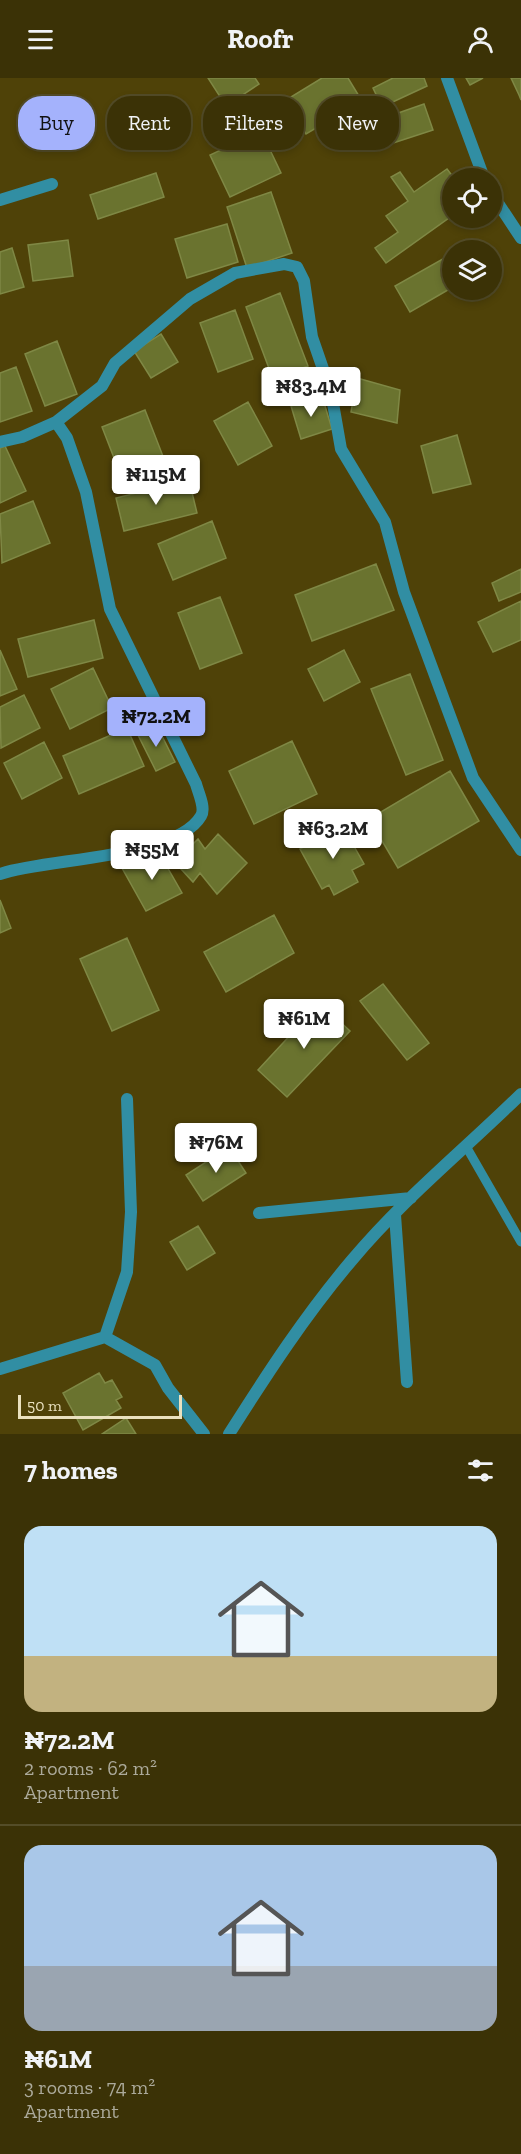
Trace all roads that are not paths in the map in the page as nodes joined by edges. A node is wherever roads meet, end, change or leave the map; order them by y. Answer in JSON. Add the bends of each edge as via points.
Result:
{"nodes":[{"id":1,"x":447,"y":78,"type":"edge"},
{"id":2,"x":480,"y":168,"type":"edge"},
{"id":3,"x":52,"y":184,"type":"dead end"},
{"id":4,"x":0,"y":200,"type":"edge"},
{"id":5,"x":502,"y":209,"type":"edge"},
{"id":6,"x":521,"y":238,"type":"edge"},
{"id":7,"x":56,"y":422,"type":"junction"},
{"id":8,"x":0,"y":442,"type":"edge"},
{"id":9,"x":521,"y":850,"type":"edge"},
{"id":10,"x":0,"y":874,"type":"edge"},
{"id":11,"x":521,"y":1094,"type":"edge"},
{"id":12,"x":127,"y":1099,"type":"dead end"},
{"id":13,"x":466,"y":1148,"type":"junction"},
{"id":14,"x":411,"y":1198,"type":"junction"},
{"id":15,"x":259,"y":1214,"type":"dead end"},
{"id":16,"x":395,"y":1215,"type":"junction"},
{"id":17,"x":521,"y":1242,"type":"edge"},
{"id":18,"x":105,"y":1337,"type":"junction"},
{"id":19,"x":0,"y":1369,"type":"edge"},
{"id":20,"x":407,"y":1382,"type":"dead end"},
{"id":21,"x":204,"y":1434,"type":"edge"},
{"id":22,"x":229,"y":1434,"type":"edge"}],
"edges":[{"from":1,"to":2,"type":"street"},
{"from":3,"to":4,"type":"street"},
{"from":5,"to":6,"type":"street"},
{"from":7,"to":8,"type":"street"},
{"from":7,"to":9,"type":"street","via":[[102,386],[115,363],[190,299],[235,273],[284,264],[297,267],[304,281],[312,337],[331,392],[341,449],[385,522],[404,592],[473,778]]},
{"from":7,"to":10,"type":"street","via":[[67,438],[86,492],[110,609],[196,784],[203,809],[179,837],[98,858],[17,868]]},
{"from":11,"to":13,"type":"street"},
{"from":12,"to":18,"type":"street","via":[[127,1272]]},
{"from":13,"to":14,"type":"street"},
{"from":13,"to":17,"type":"lane"},
{"from":14,"to":15,"type":"street"},
{"from":14,"to":16,"type":"street"},
{"from":16,"to":20,"type":"street"},
{"from":16,"to":22,"type":"street","via":[[353,1258],[310,1313]]},
{"from":18,"to":19,"type":"street"},
{"from":18,"to":21,"type":"street","via":[[155,1365]]}]}
